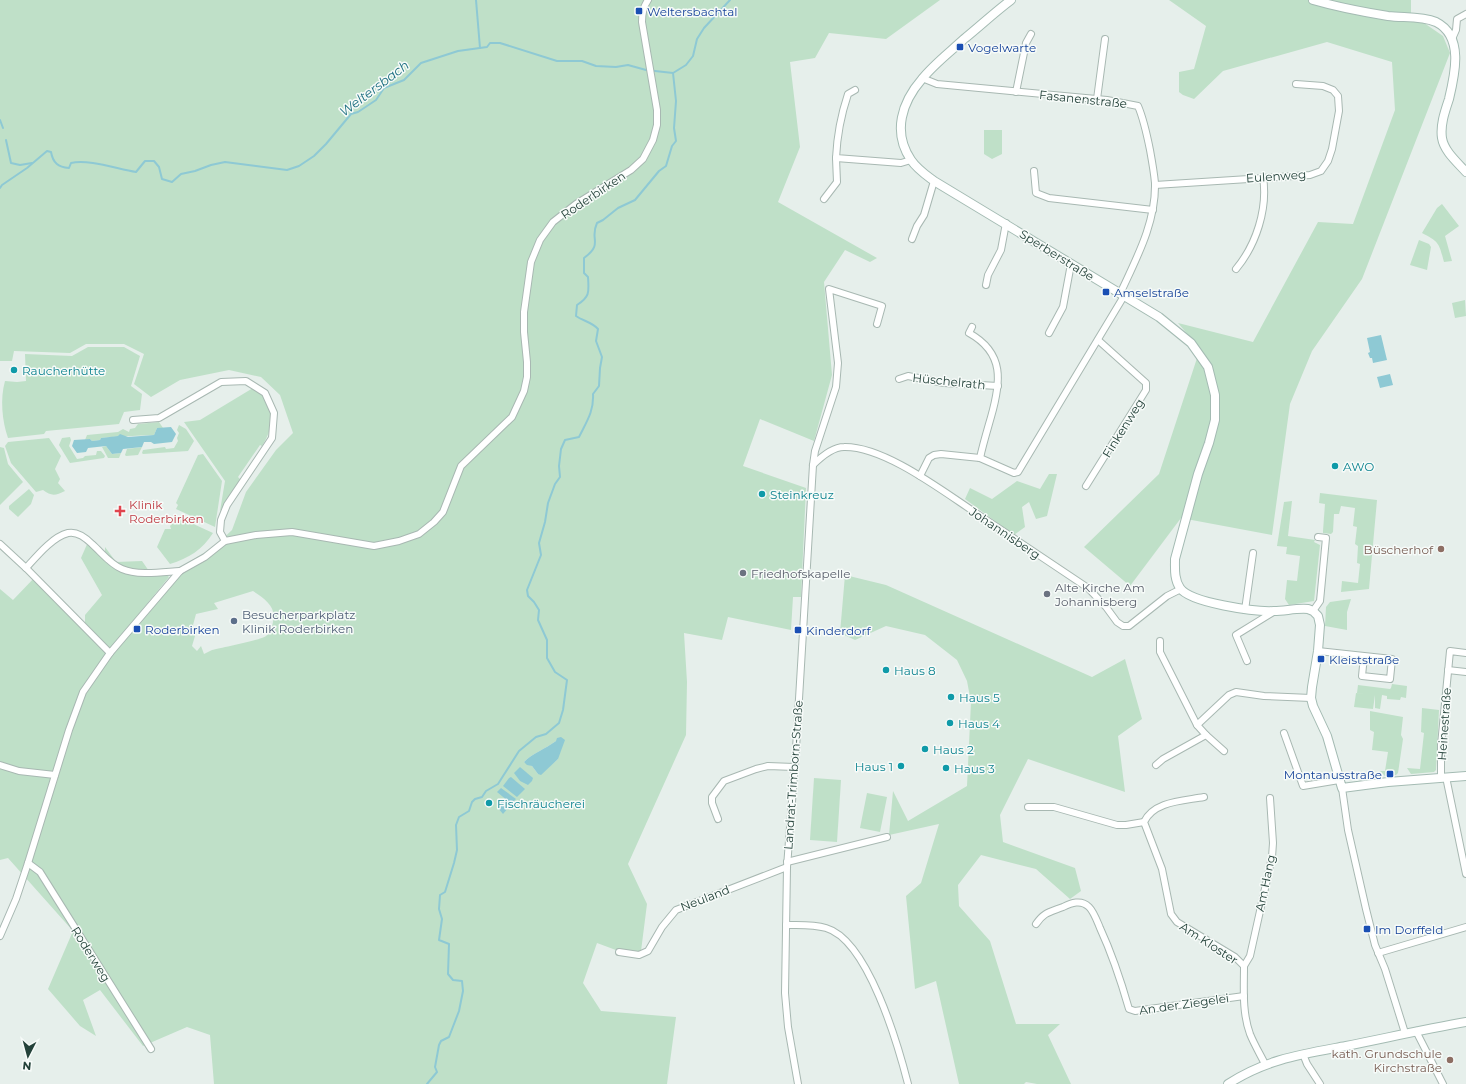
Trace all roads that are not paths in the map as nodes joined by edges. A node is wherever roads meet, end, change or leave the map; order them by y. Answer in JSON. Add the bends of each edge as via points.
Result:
{"nodes":[{"id":1,"x":648,"y":0,"type":"edge"},
{"id":2,"x":1011,"y":0,"type":"edge"},
{"id":3,"x":1313,"y":0,"type":"edge"},
{"id":4,"x":1466,"y":14,"type":"edge"},
{"id":5,"x":1031,"y":34,"type":"dead end"},
{"id":6,"x":1105,"y":39,"type":"dead end"},
{"id":7,"x":1452,"y":39,"type":"junction"},
{"id":8,"x":922,"y":78,"type":"junction"},
{"id":9,"x":1296,"y":84,"type":"dead end"},
{"id":10,"x":855,"y":90,"type":"dead end"},
{"id":11,"x":1016,"y":92,"type":"junction"},
{"id":12,"x":1097,"y":99,"type":"junction"},
{"id":13,"x":836,"y":158,"type":"junction"},
{"id":14,"x":911,"y":160,"type":"junction"},
{"id":15,"x":1034,"y":171,"type":"dead end"},
{"id":16,"x":1466,"y":172,"type":"edge"},
{"id":17,"x":1263,"y":177,"type":"junction"},
{"id":18,"x":934,"y":180,"type":"junction"},
{"id":19,"x":1155,"y":185,"type":"junction"},
{"id":20,"x":824,"y":199,"type":"dead end"},
{"id":21,"x":1152,"y":210,"type":"junction"},
{"id":22,"x":1006,"y":223,"type":"junction"},
{"id":23,"x":912,"y":239,"type":"dead end"},
{"id":24,"x":1070,"y":264,"type":"junction"},
{"id":25,"x":1236,"y":269,"type":"dead end"},
{"id":26,"x":986,"y":285,"type":"dead end"},
{"id":27,"x":1122,"y":295,"type":"junction"},
{"id":28,"x":877,"y":324,"type":"dead end"},
{"id":29,"x":972,"y":327,"type":"dead end"},
{"id":30,"x":1049,"y":333,"type":"dead end"},
{"id":31,"x":1098,"y":340,"type":"junction"},
{"id":32,"x":899,"y":379,"type":"dead end"},
{"id":33,"x":998,"y":386,"type":"junction"},
{"id":34,"x":133,"y":420,"type":"dead end"},
{"id":35,"x":980,"y":458,"type":"junction"},
{"id":36,"x":813,"y":465,"type":"junction"},
{"id":37,"x":920,"y":476,"type":"junction"},
{"id":38,"x":1086,"y":486,"type":"dead end"},
{"id":39,"x":1318,"y":537,"type":"dead end"},
{"id":40,"x":225,"y":541,"type":"junction"},
{"id":41,"x":0,"y":544,"type":"edge"},
{"id":42,"x":1253,"y":553,"type":"dead end"},
{"id":43,"x":26,"y":568,"type":"junction"},
{"id":44,"x":180,"y":571,"type":"junction"},
{"id":45,"x":1181,"y":589,"type":"junction"},
{"id":46,"x":1245,"y":610,"type":"junction"},
{"id":47,"x":1274,"y":611,"type":"junction"},
{"id":48,"x":1313,"y":611,"type":"junction"},
{"id":49,"x":1160,"y":641,"type":"dead end"},
{"id":50,"x":1318,"y":651,"type":"junction"},
{"id":51,"x":110,"y":653,"type":"junction"},
{"id":52,"x":1466,"y":653,"type":"edge"},
{"id":53,"x":1364,"y":656,"type":"junction"},
{"id":54,"x":1247,"y":661,"type":"dead end"},
{"id":55,"x":1448,"y":670,"type":"junction"},
{"id":56,"x":1466,"y":672,"type":"edge"},
{"id":57,"x":1312,"y":698,"type":"junction"},
{"id":58,"x":1197,"y":725,"type":"junction"},
{"id":59,"x":1284,"y":733,"type":"dead end"},
{"id":60,"x":1206,"y":735,"type":"junction"},
{"id":61,"x":1224,"y":751,"type":"dead end"},
{"id":62,"x":0,"y":765,"type":"edge"},
{"id":63,"x":1156,"y":765,"type":"dead end"},
{"id":64,"x":794,"y":767,"type":"junction"},
{"id":65,"x":55,"y":775,"type":"junction"},
{"id":66,"x":1466,"y":776,"type":"edge"},
{"id":67,"x":1443,"y":777,"type":"junction"},
{"id":68,"x":1340,"y":784,"type":"junction"},
{"id":69,"x":1204,"y":797,"type":"dead end"},
{"id":70,"x":1270,"y":798,"type":"dead end"},
{"id":71,"x":1028,"y":807,"type":"dead end"},
{"id":72,"x":718,"y":819,"type":"dead end"},
{"id":73,"x":1144,"y":822,"type":"junction"},
{"id":74,"x":887,"y":837,"type":"dead end"},
{"id":75,"x":28,"y":863,"type":"junction"},
{"id":76,"x":787,"y":864,"type":"junction"},
{"id":77,"x":1466,"y":874,"type":"edge"},
{"id":78,"x":1036,"y":924,"type":"dead end"},
{"id":79,"x":786,"y":925,"type":"junction"},
{"id":80,"x":1466,"y":927,"type":"edge"},
{"id":81,"x":0,"y":936,"type":"edge"},
{"id":82,"x":619,"y":952,"type":"dead end"},
{"id":83,"x":1378,"y":953,"type":"junction"},
{"id":84,"x":1244,"y":966,"type":"junction"},
{"id":85,"x":1244,"y":996,"type":"junction"},
{"id":86,"x":1466,"y":1022,"type":"edge"},
{"id":87,"x":1416,"y":1031,"type":"junction"},
{"id":88,"x":1405,"y":1033,"type":"junction"},
{"id":89,"x":150,"y":1049,"type":"dead end"},
{"id":90,"x":1303,"y":1054,"type":"junction"},
{"id":91,"x":1265,"y":1064,"type":"junction"},
{"id":92,"x":798,"y":1084,"type":"edge"},
{"id":93,"x":908,"y":1084,"type":"edge"},
{"id":94,"x":1228,"y":1084,"type":"edge"},
{"id":95,"x":1320,"y":1084,"type":"edge"},
{"id":96,"x":1443,"y":1084,"type":"edge"}],
"edges":[{"from":1,"to":40,"type":"street","name":"Roderbirken","via":[[644,6],[642,22],[657,110],[654,140],[649,150],[631,170],[576,204],[553,222],[540,240],[531,262],[524,312],[527,362],[524,391],[512,417],[461,466],[442,512],[419,534],[374,546],[292,532]]},
{"from":2,"to":8,"type":"street"},
{"from":3,"to":7,"type":"street","via":[[1388,16],[1426,19],[1442,26]]},
{"from":4,"to":7,"type":"street","via":[[1457,19]]},
{"from":5,"to":11,"type":"street","via":[[1026,43]]},
{"from":6,"to":12,"type":"street"},
{"from":7,"to":16,"type":"street","via":[[1455,64],[1442,137],[1448,152]]},
{"from":8,"to":11,"type":"street","name":"Fasanenstraße","via":[[937,84]]},
{"from":8,"to":14,"type":"street","name":"Sperberstraße","via":[[906,101],[902,121],[903,143]]},
{"from":9,"to":17,"type":"street","name":"Eulenweg","via":[[1323,86],[1333,90],[1338,96],[1339,111],[1328,161],[1321,171],[1310,175]]},
{"from":10,"to":13,"type":"street","via":[[848,94],[845,102]]},
{"from":11,"to":12,"type":"street","name":"Fasanenstraße"},
{"from":12,"to":19,"type":"street","name":"Fasanenstraße","via":[[1138,106],[1146,131]]},
{"from":13,"to":14,"type":"street","via":[[901,163]]},
{"from":13,"to":20,"type":"street","via":[[837,182]]},
{"from":14,"to":18,"type":"street","name":"Sperberstraße"},
{"from":15,"to":21,"type":"street","via":[[1036,193],[1049,198]]},
{"from":17,"to":19,"type":"street","name":"Eulenweg"},
{"from":17,"to":25,"type":"street","via":[[1265,191],[1256,235],[1245,259]]},
{"from":18,"to":22,"type":"street","name":"Sperberstraße"},
{"from":18,"to":23,"type":"street","via":[[924,215]]},
{"from":19,"to":21,"type":"street","name":"Fasanenstraße"},
{"from":21,"to":27,"type":"street","name":"Fasanenstraße","via":[[1144,240]]},
{"from":22,"to":24,"type":"street","name":"Sperberstraße"},
{"from":22,"to":26,"type":"street","via":[[1001,250],[988,275]]},
{"from":24,"to":27,"type":"street","name":"Sperberstraße"},
{"from":24,"to":30,"type":"street","via":[[1063,307]]},
{"from":27,"to":31,"type":"street"},
{"from":27,"to":45,"type":"street","name":"Sperberstraße","via":[[1164,321],[1191,343],[1208,367],[1215,395],[1215,420],[1175,559],[1175,573]]},
{"from":28,"to":36,"type":"street","name":"Landrat-Trimborn-Straße","via":[[882,306],[829,289],[838,363],[836,387],[815,451]]},
{"from":29,"to":33,"type":"street","name":"Hüschelrath","via":[[969,333],[984,344],[996,362]]},
{"from":31,"to":35,"type":"street","via":[[1018,472],[1014,473]]},
{"from":31,"to":38,"type":"street","name":"Finkenweg","via":[[1146,383],[1146,390]]},
{"from":32,"to":33,"type":"street","name":"Hüschelrath","via":[[908,376],[944,383]]},
{"from":33,"to":35,"type":"street","name":"Hüschelrath"},
{"from":34,"to":40,"type":"street","via":[[159,418],[221,382],[246,381],[265,393],[274,413],[272,438],[227,505],[221,520],[220,532]]},
{"from":35,"to":37,"type":"street","via":[[934,455],[929,458]]},
{"from":36,"to":37,"type":"street","name":"Johannisberg","via":[[837,448],[859,448],[882,455]]},
{"from":36,"to":64,"type":"street","name":"Landrat-Trimborn-Straße"},
{"from":37,"to":45,"type":"street","name":"Johannisberg","via":[[1088,588],[1123,626],[1129,626],[1167,596]]},
{"from":39,"to":48,"type":"street","via":[[1326,538],[1320,600]]},
{"from":40,"to":44,"type":"street","name":"Roderbirken","via":[[205,557]]},
{"from":41,"to":43,"type":"street"},
{"from":42,"to":46,"type":"street"},
{"from":43,"to":44,"type":"street","name":"Roderbirken","via":[[55,540],[68,533],[74,533],[83,536],[113,564],[124,570],[143,573]]},
{"from":43,"to":51,"type":"street"},
{"from":44,"to":51,"type":"street","name":"Roderbirken"},
{"from":45,"to":46,"type":"street","via":[[1195,597]]},
{"from":46,"to":47,"type":"street"},
{"from":47,"to":48,"type":"street","via":[[1302,608]]},
{"from":47,"to":54,"type":"street","via":[[1236,634]]},
{"from":48,"to":50,"type":"street","via":[[1319,620]]},
{"from":49,"to":58,"type":"street","via":[[1160,652]]},
{"from":50,"to":53,"type":"street"},
{"from":50,"to":57,"type":"street"},
{"from":51,"to":65,"type":"street","via":[[83,692]]},
{"from":52,"to":55,"type":"street","name":"Heinestraße","via":[[1450,651]]},
{"from":53,"to":53,"type":"street","via":[[1362,676],[1390,679],[1392,659]]},
{"from":55,"to":56,"type":"street","name":"Heinestraße"},
{"from":55,"to":67,"type":"street","name":"Heinestraße","via":[[1442,738]]},
{"from":57,"to":58,"type":"street","via":[[1236,692],[1229,695]]},
{"from":57,"to":68,"type":"street","via":[[1313,706],[1327,736]]},
{"from":58,"to":60,"type":"street"},
{"from":59,"to":68,"type":"street","via":[[1303,786]]},
{"from":60,"to":61,"type":"street"},
{"from":60,"to":63,"type":"street"},
{"from":62,"to":65,"type":"street","via":[[19,771]]},
{"from":64,"to":72,"type":"street","via":[[768,766],[724,781],[712,797]]},
{"from":64,"to":76,"type":"street","name":"Landrat-Trimborn-Straße"},
{"from":65,"to":75,"type":"street"},
{"from":66,"to":67,"type":"street"},
{"from":67,"to":68,"type":"street"},
{"from":67,"to":77,"type":"street","name":"Heinestraße"},
{"from":68,"to":83,"type":"street","via":[[1348,830]]},
{"from":69,"to":73,"type":"street","via":[[1159,807],[1147,815]]},
{"from":70,"to":84,"type":"street","name":"Am Hang","via":[[1272,857],[1250,956]]},
{"from":71,"to":73,"type":"street","via":[[1054,807],[1117,825]]},
{"from":73,"to":84,"type":"street","name":"Am Kloster","via":[[1162,869],[1171,914],[1177,922],[1235,956]]},
{"from":74,"to":76,"type":"street","name":"Neuland"},
{"from":75,"to":81,"type":"street"},
{"from":75,"to":89,"type":"street","name":"Roderweg","via":[[40,872]]},
{"from":76,"to":79,"type":"street","name":"Landrat-Trimborn-Straße"},
{"from":76,"to":82,"type":"street","name":"Neuland","via":[[676,910],[648,951],[639,955]]},
{"from":78,"to":85,"type":"street","name":"An der Ziegelei","via":[[1042,915],[1071,903],[1077,902],[1090,907],[1112,954],[1129,1009],[1134,1012]]},
{"from":79,"to":92,"type":"street","name":"Landrat-Trimborn-Straße","via":[[788,1028]]},
{"from":79,"to":93,"type":"street","via":[[826,928],[848,942],[870,977],[882,1004],[900,1050]]},
{"from":80,"to":83,"type":"street"},
{"from":83,"to":88,"type":"street"},
{"from":84,"to":85,"type":"street","name":"Am Kloster"},
{"from":85,"to":91,"type":"street","name":"Am Kloster","via":[[1250,1034]]},
{"from":86,"to":87,"type":"street"},
{"from":87,"to":88,"type":"street"},
{"from":87,"to":96,"type":"street"},
{"from":88,"to":90,"type":"street"},
{"from":90,"to":91,"type":"street"},
{"from":90,"to":95,"type":"street"},
{"from":91,"to":94,"type":"street"}]}
